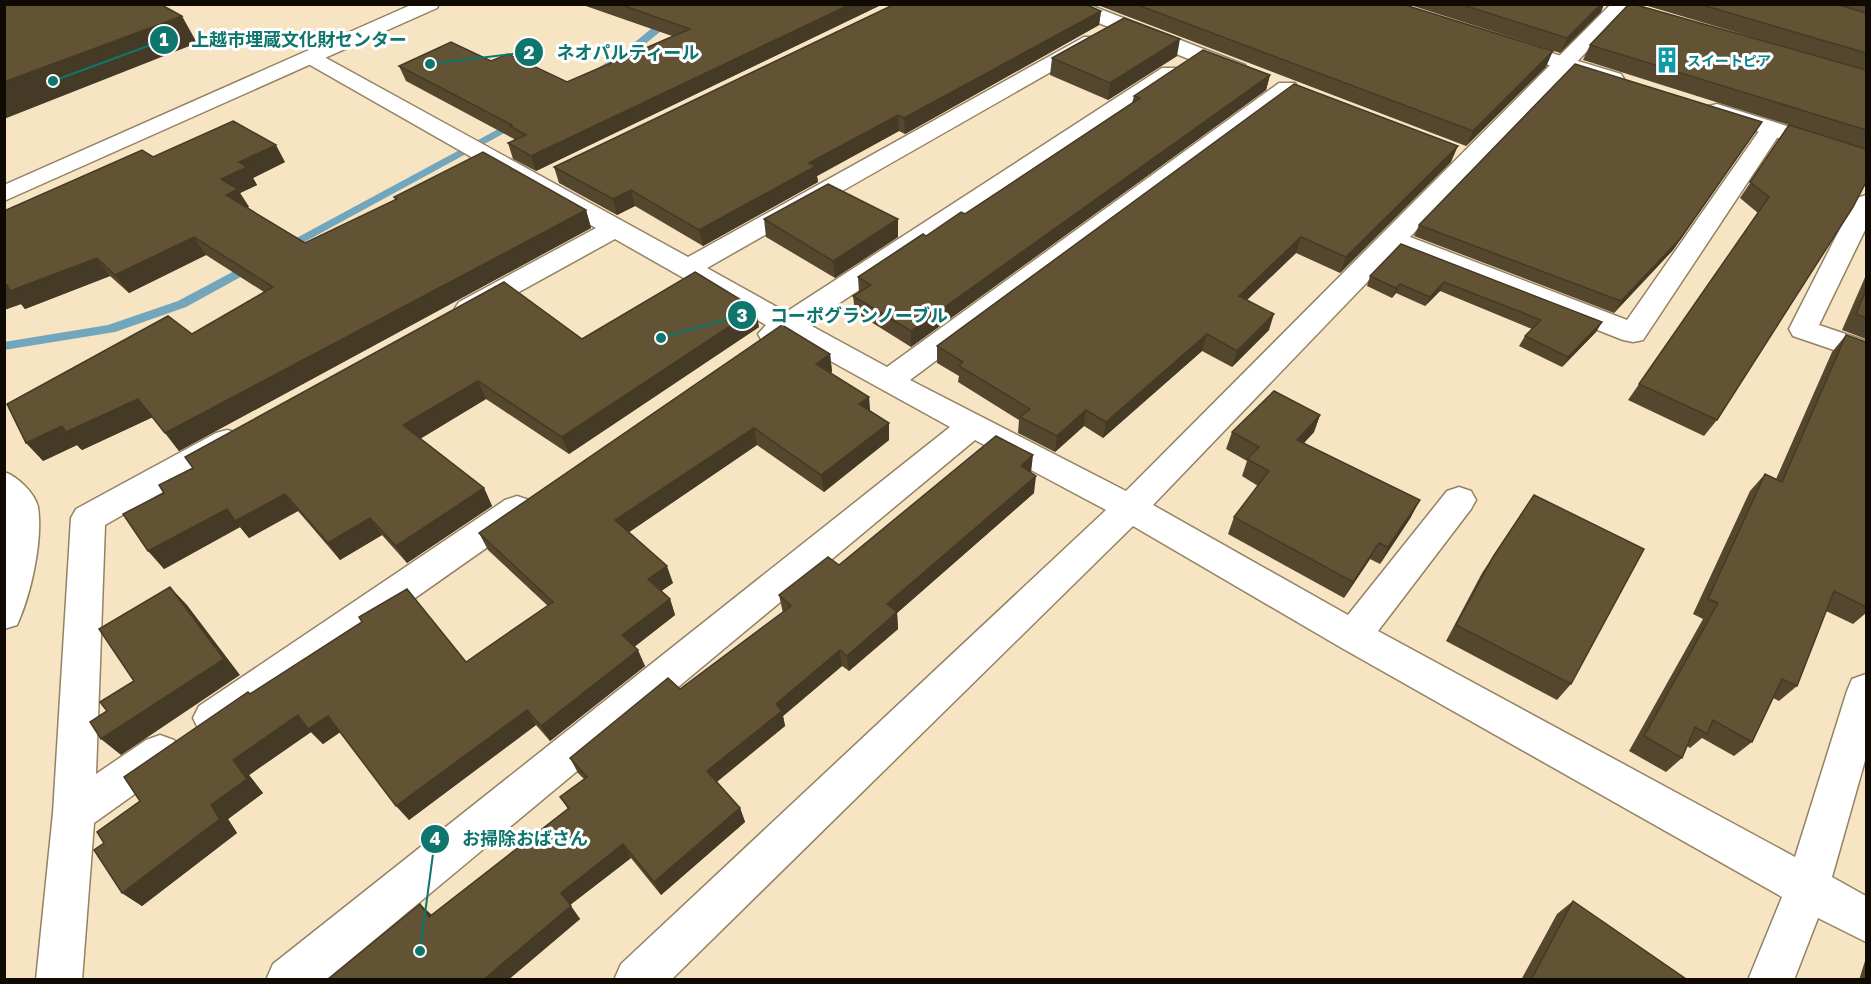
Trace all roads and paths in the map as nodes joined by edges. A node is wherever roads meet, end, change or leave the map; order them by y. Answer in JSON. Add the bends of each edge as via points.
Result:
{"nodes":[{"id":1,"x":430,"y":4,"type":"edge"},
{"id":2,"x":1068,"y":4,"type":"edge"},
{"id":3,"x":1614,"y":6,"type":"edge"},
{"id":4,"x":1641,"y":16,"type":"edge"},
{"id":5,"x":1119,"y":25,"type":"junction"},
{"id":6,"x":1488,"y":40,"type":"edge"},
{"id":7,"x":1197,"y":55,"type":"junction"},
{"id":8,"x":310,"y":57,"type":"junction"},
{"id":9,"x":1565,"y":64,"type":"junction"},
{"id":10,"x":1631,"y":84,"type":"edge"},
{"id":11,"x":1696,"y":105,"type":"edge"},
{"id":12,"x":1772,"y":129,"type":"junction"},
{"id":13,"x":1866,"y":159,"type":"edge"},
{"id":14,"x":4,"y":194,"type":"edge"},
{"id":15,"x":1866,"y":203,"type":"edge"},
{"id":16,"x":615,"y":228,"type":"junction"},
{"id":17,"x":1394,"y":240,"type":"junction"},
{"id":18,"x":688,"y":268,"type":"junction"},
{"id":19,"x":439,"y":324,"type":"edge"},
{"id":20,"x":788,"y":324,"type":"junction"},
{"id":21,"x":749,"y":350,"type":"edge"},
{"id":22,"x":1866,"y":351,"type":"edge"},
{"id":23,"x":888,"y":381,"type":"junction"},
{"id":24,"x":974,"y":424,"type":"junction"},
{"id":25,"x":253,"y":427,"type":"edge"},
{"id":26,"x":4,"y":484,"type":"edge"},
{"id":27,"x":543,"y":491,"type":"edge"},
{"id":28,"x":1460,"y":500,"type":"dead end"},
{"id":29,"x":1130,"y":508,"type":"junction"},
{"id":30,"x":4,"y":614,"type":"edge"},
{"id":31,"x":1353,"y":636,"type":"junction"},
{"id":32,"x":1866,"y":691,"type":"edge"},
{"id":33,"x":74,"y":813,"type":"junction"},
{"id":34,"x":1808,"y":886,"type":"junction"},
{"id":35,"x":1866,"y":920,"type":"edge"},
{"id":36,"x":59,"y":980,"type":"edge"},
{"id":37,"x":289,"y":980,"type":"edge"},
{"id":38,"x":637,"y":980,"type":"edge"},
{"id":39,"x":1771,"y":980,"type":"edge"}],
"edges":[{"from":1,"to":8,"type":"street"},
{"from":2,"to":5,"type":"street"},
{"from":3,"to":4,"type":"street"},
{"from":3,"to":9,"type":"street"},
{"from":5,"to":7,"type":"street"},
{"from":5,"to":18,"type":"street"},
{"from":6,"to":9,"type":"street"},
{"from":7,"to":20,"type":"street"},
{"from":7,"to":23,"type":"street","via":[[1278,85]]},
{"from":8,"to":14,"type":"street"},
{"from":8,"to":16,"type":"street","via":[[546,178]]},
{"from":9,"to":10,"type":"street"},
{"from":9,"to":17,"type":"street","via":[[1462,156]]},
{"from":11,"to":12,"type":"street"},
{"from":12,"to":13,"type":"street"},
{"from":12,"to":17,"type":"street","via":[[1633,333]]},
{"from":15,"to":22,"type":"street","via":[[1803,329]]},
{"from":16,"to":18,"type":"street"},
{"from":16,"to":19,"type":"street"},
{"from":17,"to":29,"type":"street"},
{"from":18,"to":20,"type":"street"},
{"from":20,"to":21,"type":"street"},
{"from":20,"to":23,"type":"street"},
{"from":23,"to":24,"type":"street"},
{"from":24,"to":29,"type":"street"},
{"from":24,"to":37,"type":"street"},
{"from":25,"to":33,"type":"street","via":[[88,518]]},
{"from":26,"to":30,"type":"street","via":[[21,506],[18,566]]},
{"from":27,"to":33,"type":"street"},
{"from":28,"to":31,"type":"street"},
{"from":29,"to":31,"type":"street"},
{"from":29,"to":38,"type":"street"},
{"from":31,"to":34,"type":"street"},
{"from":32,"to":34,"type":"street"},
{"from":33,"to":36,"type":"street"},
{"from":34,"to":35,"type":"street"},
{"from":34,"to":39,"type":"street"}]}
